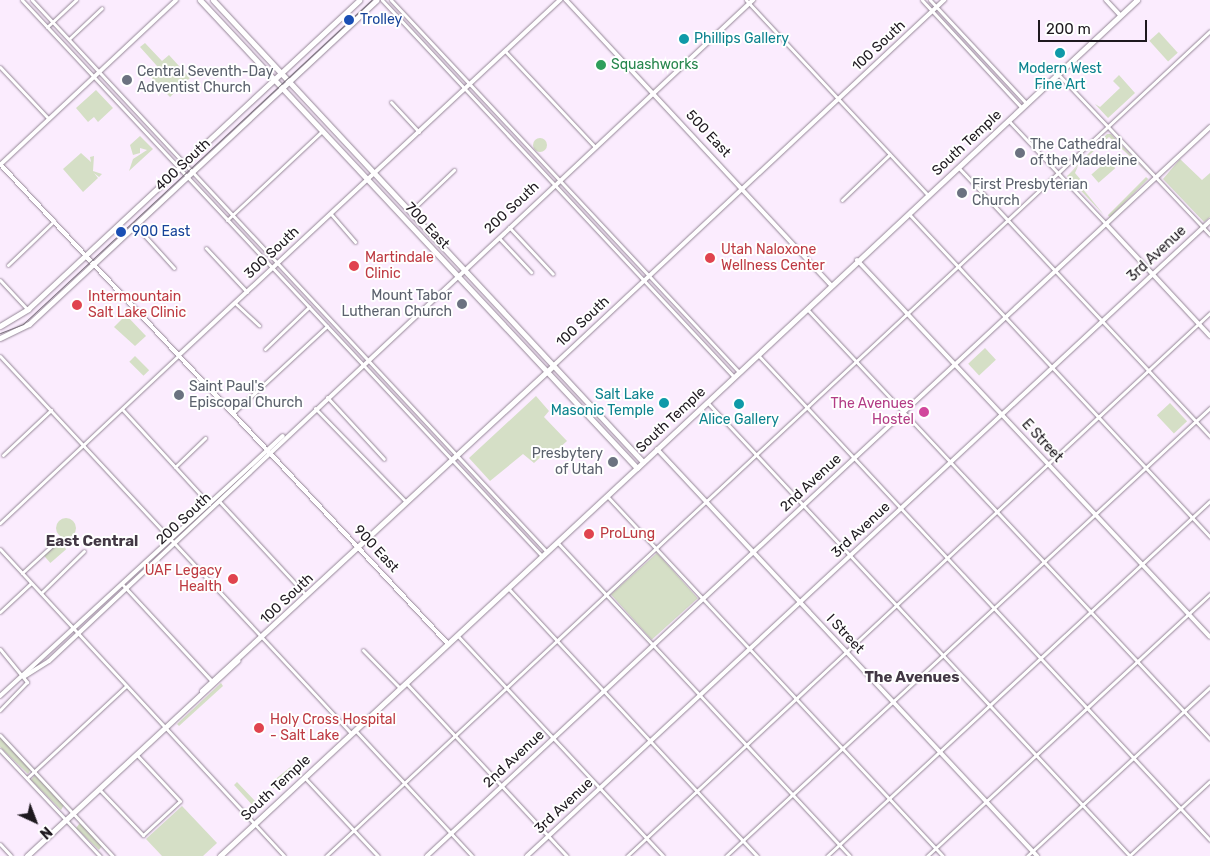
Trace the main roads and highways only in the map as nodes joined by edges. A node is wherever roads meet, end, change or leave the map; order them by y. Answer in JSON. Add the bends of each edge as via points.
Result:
{"nodes":[{"id":1,"x":200,"y":0,"type":"edge"},
{"id":2,"x":213,"y":0,"type":"edge"},
{"id":3,"x":359,"y":0,"type":"edge"},
{"id":4,"x":376,"y":0,"type":"edge"},
{"id":5,"x":1137,"y":0,"type":"edge"},
{"id":6,"x":281,"y":73,"type":"junction"},
{"id":7,"x":274,"y":80,"type":"junction"},
{"id":8,"x":289,"y":82,"type":"junction"},
{"id":9,"x":282,"y":88,"type":"junction"},
{"id":10,"x":2,"y":325,"type":"edge"},
{"id":11,"x":0,"y":338,"type":"edge"},
{"id":12,"x":553,"y":366,"type":"junction"},
{"id":13,"x":547,"y":372,"type":"junction"},
{"id":14,"x":643,"y":462,"type":"junction"},
{"id":15,"x":637,"y":468,"type":"junction"},
{"id":16,"x":236,"y":661,"type":"junction"},
{"id":17,"x":202,"y":691,"type":"junction"},
{"id":18,"x":27,"y":856,"type":"edge"},
{"id":19,"x":220,"y":856,"type":"edge"}],
"edges":[{"from":1,"to":7,"type":"main road","name":"700 East"},
{"from":2,"to":6,"type":"main road","name":"700 East"},
{"from":3,"to":6,"type":"main road","name":"400 South"},
{"from":4,"to":8,"type":"main road","name":"400 South"},
{"from":5,"to":14,"type":"main road","name":"South Temple"},
{"from":6,"to":7,"type":"main road","name":"400 South"},
{"from":6,"to":8,"type":"main road","name":"700 East"},
{"from":7,"to":9,"type":"main road","name":"700 East"},
{"from":7,"to":10,"type":"main road","name":"400 South","via":[[28,309]]},
{"from":8,"to":9,"type":"main road","name":"400 South"},
{"from":8,"to":12,"type":"main road","name":"700 East"},
{"from":9,"to":11,"type":"main road","name":"400 South","via":[[24,329]]},
{"from":9,"to":13,"type":"main road","name":"700 East"},
{"from":12,"to":13,"type":"main road","name":"100 South"},
{"from":12,"to":14,"type":"main road","name":"700 East"},
{"from":13,"to":15,"type":"main road","name":"700 East"},
{"from":13,"to":16,"type":"main road","name":"100 South"},
{"from":14,"to":15,"type":"main road","name":"South Temple"},
{"from":15,"to":19,"type":"main road","name":"South Temple"},
{"from":16,"to":17,"type":"main road","name":"100 South"},
{"from":16,"to":17,"type":"main road","name":"100 South"},
{"from":17,"to":18,"type":"main road","name":"100 South"}]}
